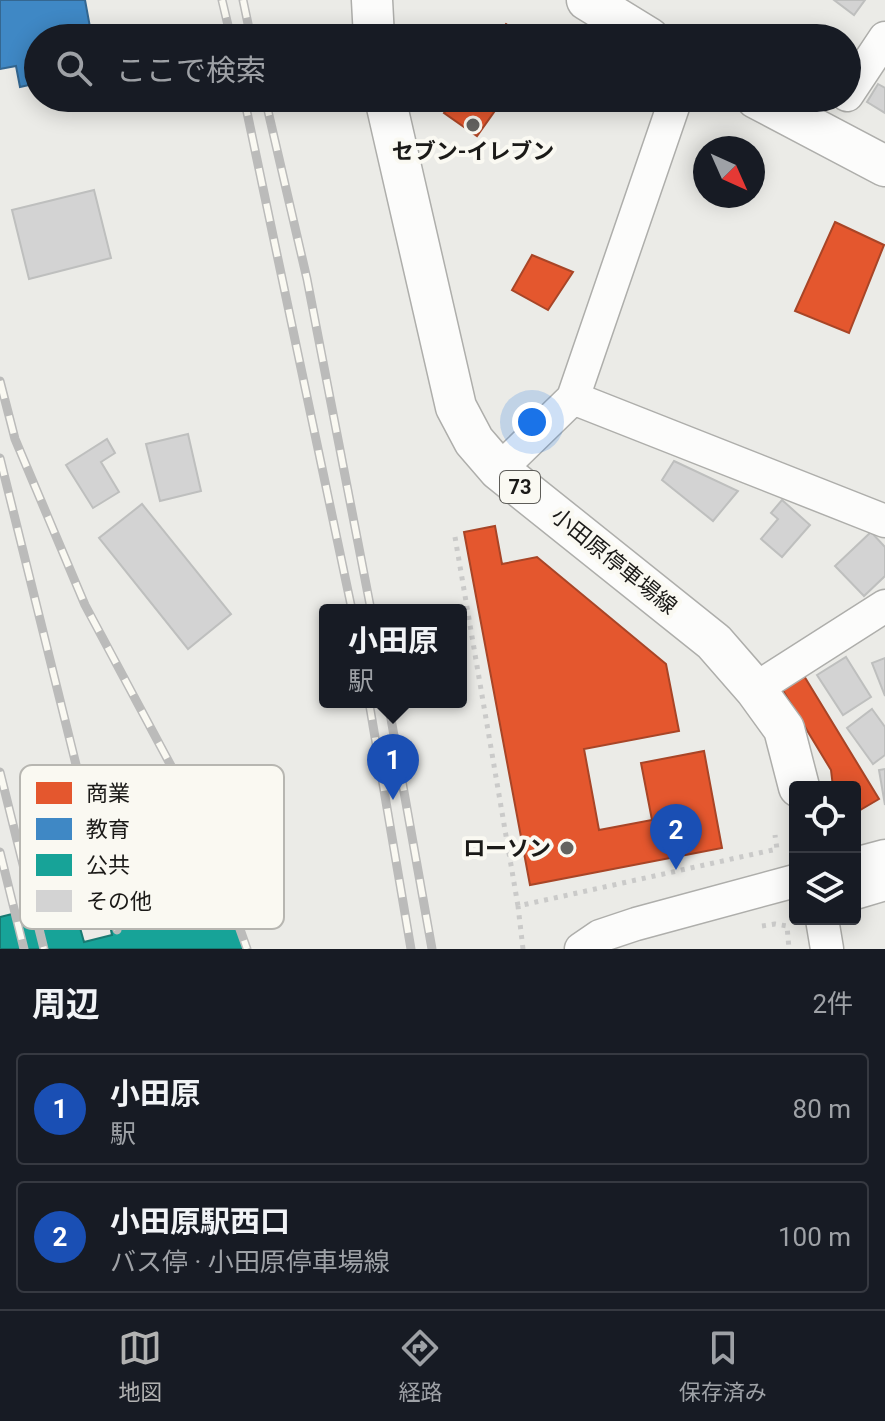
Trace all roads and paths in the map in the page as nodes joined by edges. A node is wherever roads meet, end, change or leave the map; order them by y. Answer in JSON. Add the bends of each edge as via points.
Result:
{"nodes":[{"id":1,"x":372,"y":0,"type":"edge"},
{"id":2,"x":587,"y":0,"type":"edge"},
{"id":3,"x":373,"y":24,"type":"edge"},
{"id":4,"x":626,"y":24,"type":"edge"},
{"id":5,"x":885,"y":38,"type":"edge"},
{"id":6,"x":861,"y":74,"type":"edge"},
{"id":7,"x":388,"y":112,"type":"edge"},
{"id":8,"x":671,"y":112,"type":"edge"},
{"id":9,"x":783,"y":112,"type":"edge"},
{"id":10,"x":835,"y":112,"type":"edge"},
{"id":11,"x":822,"y":132,"type":"junction"},
{"id":12,"x":885,"y":166,"type":"edge"},
{"id":13,"x":573,"y":398,"type":"junction"},
{"id":14,"x":499,"y":470,"type":"junction"},
{"id":15,"x":885,"y":521,"type":"edge"},
{"id":16,"x":455,"y":537,"type":"dead end"},
{"id":17,"x":466,"y":604,"type":"edge"},
{"id":18,"x":885,"y":606,"type":"edge"},
{"id":19,"x":467,"y":607,"type":"edge"},
{"id":20,"x":755,"y":689,"type":"junction"},
{"id":21,"x":797,"y":781,"type":"edge"},
{"id":22,"x":775,"y":835,"type":"dead end"},
{"id":23,"x":885,"y":856,"type":"edge"},
{"id":24,"x":861,"y":862,"type":"edge"},
{"id":25,"x":789,"y":882,"type":"edge"},
{"id":26,"x":885,"y":884,"type":"edge"},
{"id":27,"x":861,"y":891,"type":"edge"},
{"id":28,"x":518,"y":906,"type":"junction"},
{"id":29,"x":823,"y":925,"type":"edge"},
{"id":30,"x":787,"y":926,"type":"dead end"},
{"id":31,"x":523,"y":949,"type":"edge"},
{"id":32,"x":581,"y":949,"type":"edge"},
{"id":33,"x":789,"y":949,"type":"edge"},
{"id":34,"x":827,"y":949,"type":"edge"}],
"edges":[{"from":1,"to":3,"type":"main road"},
{"from":2,"to":4,"type":"main road"},
{"from":5,"to":6,"type":"street"},
{"from":7,"to":14,"type":"main road","name":"小田原停車場線","number":"73","via":[[456,407],[474,441]]},
{"from":8,"to":13,"type":"street"},
{"from":9,"to":11,"type":"main road"},
{"from":10,"to":11,"type":"street"},
{"from":11,"to":12,"type":"main road"},
{"from":13,"to":14,"type":"street"},
{"from":13,"to":15,"type":"street"},
{"from":14,"to":20,"type":"main road","name":"小田原停車場線","number":"73","via":[[714,642]]},
{"from":16,"to":17,"type":"path"},
{"from":18,"to":20,"type":"street"},
{"from":19,"to":28,"type":"path"},
{"from":20,"to":21,"type":"main road","name":"小田原停車場線","number":"73","via":[[784,729]]},
{"from":22,"to":28,"type":"path","via":[[777,849]]},
{"from":23,"to":24,"type":"street"},
{"from":25,"to":32,"type":"street","via":[[636,924]]},
{"from":26,"to":27,"type":"street"},
{"from":28,"to":31,"type":"path"},
{"from":29,"to":34,"type":"street"},
{"from":30,"to":33,"type":"path"}]}
